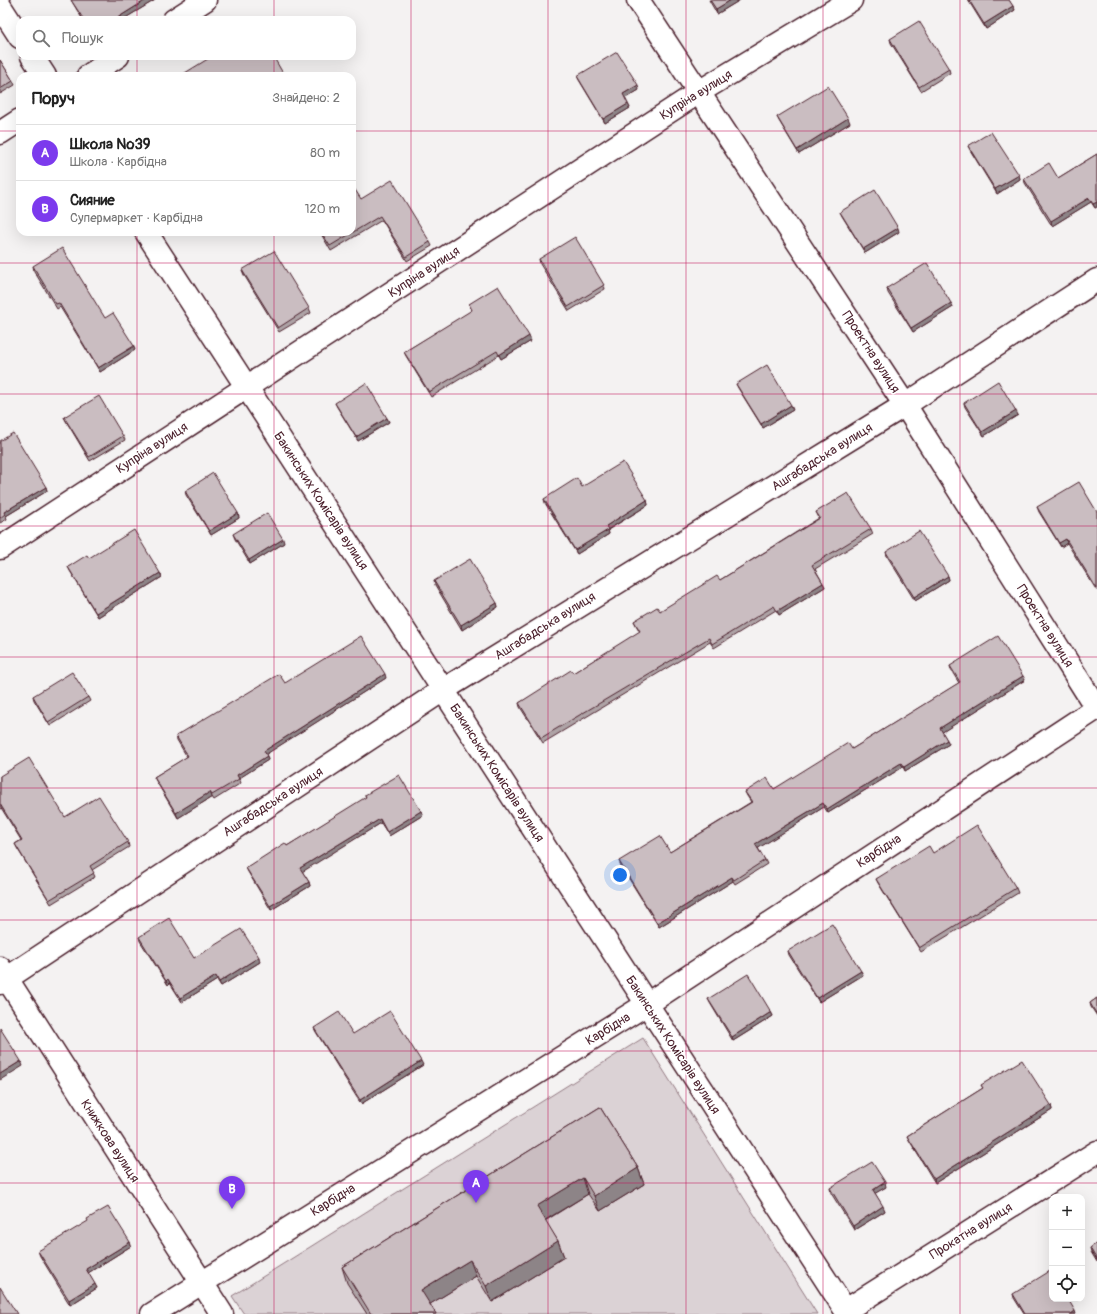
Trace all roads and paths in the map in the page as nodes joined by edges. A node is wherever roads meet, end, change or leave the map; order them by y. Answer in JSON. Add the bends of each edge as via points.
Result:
{"nodes":[{"id":1,"x":205,"y":0,"type":"edge"},
{"id":2,"x":638,"y":0,"type":"edge"},
{"id":3,"x":850,"y":0,"type":"edge"},
{"id":4,"x":0,"y":6,"type":"edge"},
{"id":5,"x":180,"y":16,"type":"edge"},
{"id":6,"x":16,"y":31,"type":"edge"},
{"id":7,"x":35,"y":60,"type":"edge"},
{"id":8,"x":112,"y":60,"type":"edge"},
{"id":9,"x":42,"y":72,"type":"edge"},
{"id":10,"x":94,"y":72,"type":"edge"},
{"id":11,"x":699,"y":92,"type":"junction"},
{"id":12,"x":16,"y":123,"type":"edge"},
{"id":13,"x":0,"y":133,"type":"edge"},
{"id":14,"x":149,"y":236,"type":"edge"},
{"id":15,"x":1097,"y":280,"type":"edge"},
{"id":16,"x":246,"y":387,"type":"junction"},
{"id":17,"x":906,"y":405,"type":"junction"},
{"id":18,"x":0,"y":548,"type":"edge"},
{"id":19,"x":443,"y":690,"type":"junction"},
{"id":20,"x":1097,"y":708,"type":"edge"},
{"id":21,"x":2,"y":976,"type":"edge"},
{"id":22,"x":647,"y":1004,"type":"junction"},
{"id":23,"x":1097,"y":1152,"type":"edge"},
{"id":24,"x":201,"y":1283,"type":"junction"},
{"id":25,"x":847,"y":1312,"type":"edge"},
{"id":26,"x":152,"y":1314,"type":"edge"},
{"id":27,"x":222,"y":1314,"type":"edge"}],
"edges":[{"from":1,"to":5,"type":"street"},
{"from":2,"to":11,"type":"street","name":"Проектна вулиця"},
{"from":3,"to":11,"type":"street","name":"Купріна вулиця"},
{"from":4,"to":6,"type":"street"},
{"from":7,"to":9,"type":"street"},
{"from":8,"to":10,"type":"street"},
{"from":11,"to":16,"type":"street","name":"Купріна вулиця"},
{"from":11,"to":17,"type":"street","name":"Проектна вулиця"},
{"from":12,"to":13,"type":"street"},
{"from":14,"to":16,"type":"street","name":"Бакинських Комісарів вулиця"},
{"from":15,"to":17,"type":"street","name":"Ашгабадська вулиця"},
{"from":16,"to":18,"type":"street","name":"Купріна вулиця"},
{"from":16,"to":19,"type":"street","name":"Бакинських Комісарів вулиця"},
{"from":17,"to":19,"type":"street","name":"Ашгабадська вулиця"},
{"from":17,"to":20,"type":"street","name":"Проектна вулиця"},
{"from":19,"to":21,"type":"street","name":"Ашгабадська вулиця"},
{"from":19,"to":22,"type":"street","name":"Бакинських Комісарів вулиця"},
{"from":20,"to":22,"type":"street","name":"Карбідна"},
{"from":21,"to":24,"type":"street","name":"Книжкова вулиця"},
{"from":22,"to":24,"type":"street","name":"Карбідна"},
{"from":22,"to":25,"type":"street","name":"Бакинських Комісарів вулиця"},
{"from":23,"to":25,"type":"street","name":"Прокатна вулиця"},
{"from":24,"to":26,"type":"street","name":"Карбідна"},
{"from":24,"to":27,"type":"street","name":"Книжкова вулиця"}]}
